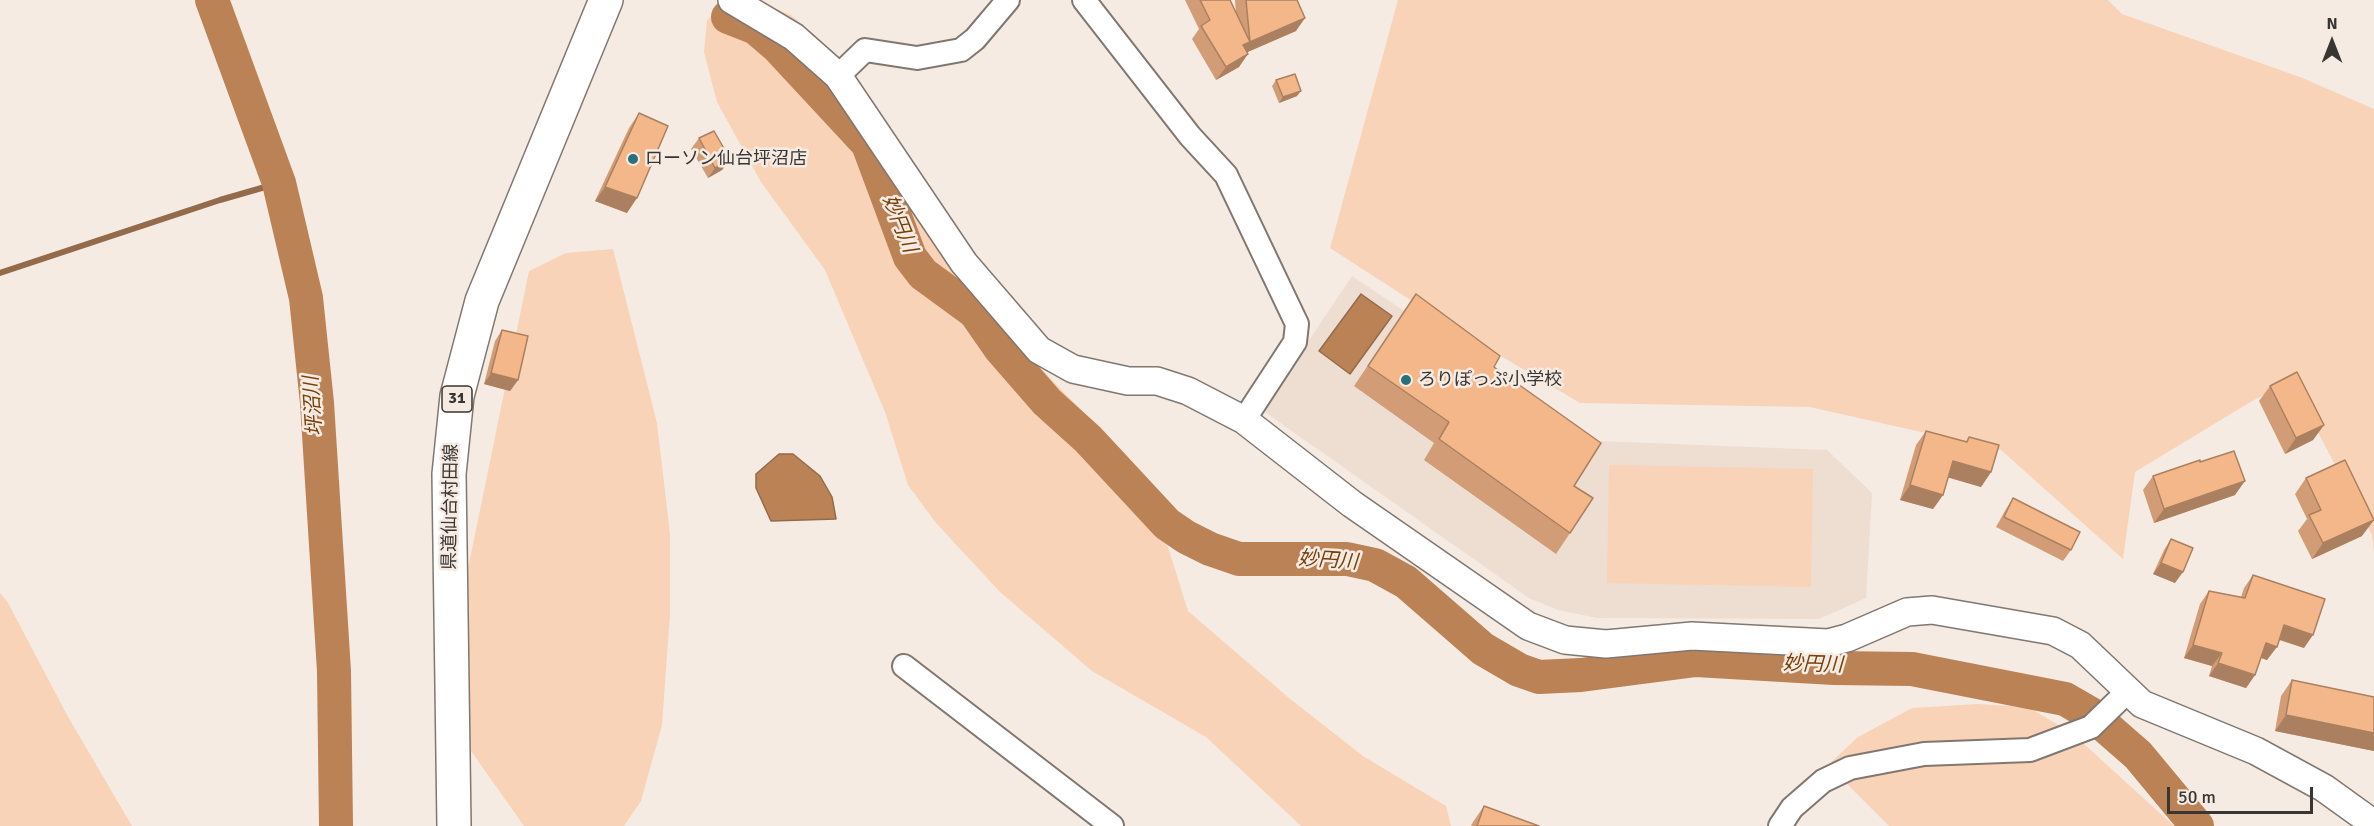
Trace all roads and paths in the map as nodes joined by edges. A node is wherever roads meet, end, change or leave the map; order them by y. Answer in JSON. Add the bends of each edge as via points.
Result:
{"nodes":[{"id":1,"x":606,"y":0,"type":"edge"},
{"id":2,"x":732,"y":0,"type":"edge"},
{"id":3,"x":1008,"y":0,"type":"edge"},
{"id":4,"x":1084,"y":0,"type":"edge"},
{"id":5,"x":838,"y":75,"type":"junction"},
{"id":6,"x":1244,"y":420,"type":"junction"},
{"id":7,"x":904,"y":666,"type":"dead end"},
{"id":8,"x":2127,"y":692,"type":"junction"},
{"id":9,"x":2374,"y":824,"type":"edge"},
{"id":10,"x":454,"y":826,"type":"edge"},
{"id":11,"x":1112,"y":826,"type":"edge"},
{"id":12,"x":1780,"y":826,"type":"edge"}],
"edges":[{"from":1,"to":10,"type":"main road","name":"県道仙台村田線","number":"31","via":[[477,314],[457,396],[448,474]]},
{"from":2,"to":5,"type":"street","via":[[794,37]]},
{"from":3,"to":5,"type":"street","via":[[961,50],[917,58],[865,50]]},
{"from":4,"to":6,"type":"street","via":[[1190,136],[1226,175],[1297,324],[1295,342]]},
{"from":5,"to":6,"type":"street","via":[[964,264],[1039,350],[1082,372],[1128,381],[1157,381],[1188,391]]},
{"from":6,"to":8,"type":"street","via":[[1352,504],[1518,620],[1565,640],[1606,644],[1692,636],[1828,643],[1907,612],[1932,610],[2053,631],[2080,645]]},
{"from":7,"to":11,"type":"street"},
{"from":8,"to":9,"type":"street","via":[[2142,704],[2256,751],[2324,788]]},
{"from":8,"to":12,"type":"street","via":[[2098,721],[2030,750],[1923,754],[1850,768],[1823,781],[1792,808]]}]}
